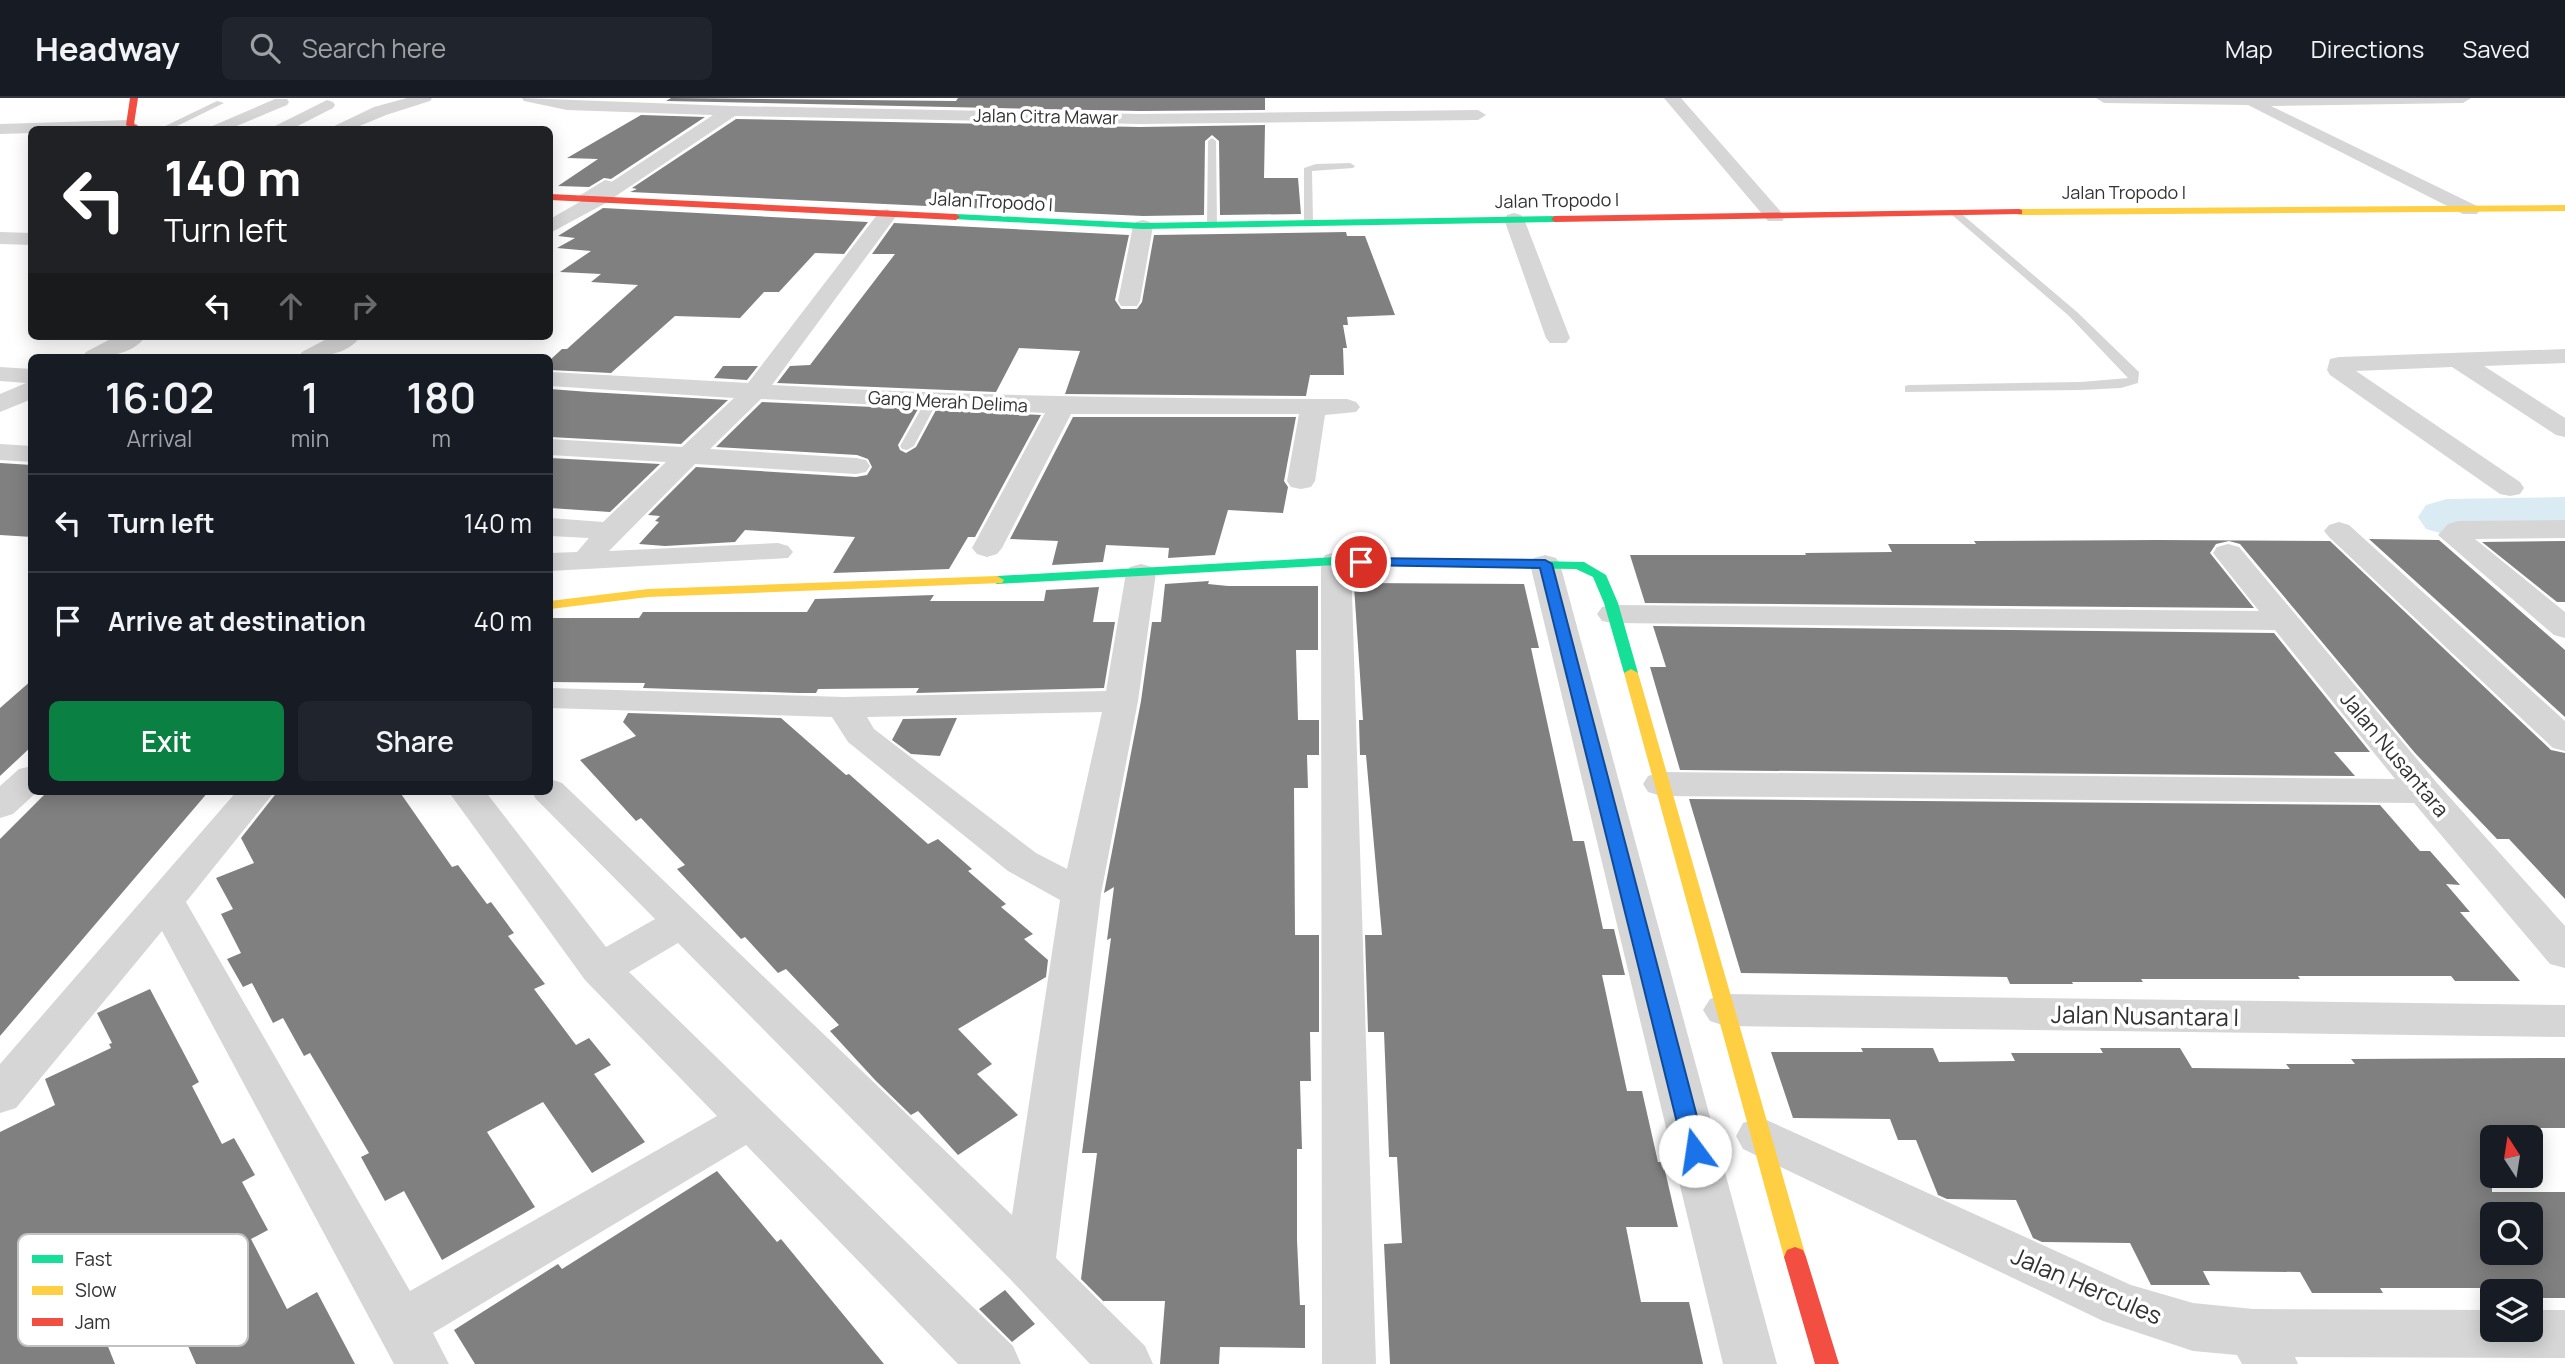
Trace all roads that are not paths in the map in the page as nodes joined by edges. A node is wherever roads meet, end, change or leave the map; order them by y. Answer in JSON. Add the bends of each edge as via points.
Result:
{"nodes":[{"id":1,"x":134,"y":98,"type":"edge"},
{"id":2,"x":424,"y":98,"type":"edge"},
{"id":3,"x":530,"y":98,"type":"edge"},
{"id":4,"x":715,"y":98,"type":"edge"},
{"id":5,"x":1139,"y":98,"type":"edge"},
{"id":6,"x":1672,"y":98,"type":"edge"},
{"id":7,"x":2104,"y":98,"type":"edge"},
{"id":8,"x":2463,"y":98,"type":"edge"},
{"id":9,"x":2248,"y":100,"type":"junction"},
{"id":10,"x":281,"y":102,"type":"dead end"},
{"id":11,"x":220,"y":103,"type":"dead end"},
{"id":12,"x":327,"y":105,"type":"dead end"},
{"id":13,"x":701,"y":109,"type":"junction"},
{"id":14,"x":731,"y":111,"type":"junction"},
{"id":15,"x":1478,"y":115,"type":"dead end"},
{"id":16,"x":1140,"y":119,"type":"junction"},
{"id":17,"x":136,"y":126,"type":"edge"},
{"id":18,"x":170,"y":126,"type":"edge"},
{"id":19,"x":222,"y":126,"type":"edge"},
{"id":20,"x":283,"y":126,"type":"edge"},
{"id":21,"x":344,"y":126,"type":"edge"},
{"id":22,"x":0,"y":129,"type":"edge"},
{"id":23,"x":28,"y":129,"type":"edge"},
{"id":24,"x":1212,"y":141,"type":"dead end"},
{"id":25,"x":1350,"y":166,"type":"dead end"},
{"id":26,"x":608,"y":182,"type":"dead end"},
{"id":27,"x":553,"y":197,"type":"edge"},
{"id":28,"x":588,"y":199,"type":"junction"},
{"id":29,"x":2565,"y":208,"type":"edge"},
{"id":30,"x":2470,"y":210,"type":"junction"},
{"id":31,"x":1954,"y":212,"type":"junction"},
{"id":32,"x":887,"y":215,"type":"junction"},
{"id":33,"x":1775,"y":217,"type":"junction"},
{"id":34,"x":1514,"y":219,"type":"junction"},
{"id":35,"x":1308,"y":222,"type":"junction"},
{"id":36,"x":553,"y":225,"type":"edge"},
{"id":37,"x":1212,"y":225,"type":"junction"},
{"id":38,"x":1143,"y":226,"type":"junction"},
{"id":39,"x":0,"y":238,"type":"edge"},
{"id":40,"x":28,"y":239,"type":"edge"},
{"id":41,"x":1129,"y":301,"type":"dead end"},
{"id":42,"x":1558,"y":338,"type":"dead end"},
{"id":43,"x":126,"y":340,"type":"edge"},
{"id":44,"x":342,"y":340,"type":"edge"},
{"id":45,"x":99,"y":354,"type":"edge"},
{"id":46,"x":316,"y":354,"type":"edge"},
{"id":47,"x":2565,"y":356,"type":"edge"},
{"id":48,"x":2456,"y":359,"type":"junction"},
{"id":49,"x":0,"y":374,"type":"edge"},
{"id":50,"x":28,"y":376,"type":"edge"},
{"id":51,"x":553,"y":379,"type":"edge"},
{"id":52,"x":1909,"y":389,"type":"dead end"},
{"id":53,"x":756,"y":390,"type":"junction"},
{"id":54,"x":28,"y":391,"type":"edge"},
{"id":55,"x":931,"y":402,"type":"junction"},
{"id":56,"x":0,"y":404,"type":"edge"},
{"id":57,"x":1062,"y":406,"type":"junction"},
{"id":58,"x":1313,"y":407,"type":"junction"},
{"id":59,"x":1347,"y":407,"type":"dead end"},
{"id":60,"x":2565,"y":429,"type":"edge"},
{"id":61,"x":907,"y":446,"type":"dead end"},
{"id":62,"x":553,"y":447,"type":"edge"},
{"id":63,"x":0,"y":452,"type":"edge"},
{"id":64,"x":28,"y":454,"type":"edge"},
{"id":65,"x":685,"y":457,"type":"junction"},
{"id":66,"x":856,"y":466,"type":"dead end"},
{"id":67,"x":1301,"y":481,"type":"dead end"},
{"id":68,"x":2510,"y":488,"type":"dead end"},
{"id":69,"x":553,"y":527,"type":"edge"},
{"id":70,"x":2565,"y":529,"type":"edge"},
{"id":71,"x":610,"y":531,"type":"junction"},
{"id":72,"x":2339,"y":531,"type":"dead end"},
{"id":73,"x":987,"y":548,"type":"dead end"},
{"id":74,"x":778,"y":552,"type":"dead end"},
{"id":75,"x":2228,"y":553,"type":"dead end"},
{"id":76,"x":586,"y":561,"type":"junction"},
{"id":77,"x":1336,"y":561,"type":"junction"},
{"id":78,"x":553,"y":562,"type":"edge"},
{"id":79,"x":1545,"y":564,"type":"junction"},
{"id":80,"x":1141,"y":573,"type":"junction"},
{"id":81,"x":553,"y":605,"type":"edge"},
{"id":82,"x":1613,"y":614,"type":"junction"},
{"id":83,"x":2285,"y":621,"type":"junction"},
{"id":84,"x":2565,"y":628,"type":"edge"},
{"id":85,"x":553,"y":698,"type":"edge"},
{"id":86,"x":1121,"y":701,"type":"junction"},
{"id":87,"x":844,"y":707,"type":"junction"},
{"id":88,"x":2565,"y":740,"type":"edge"},
{"id":89,"x":28,"y":780,"type":"edge"},
{"id":90,"x":1661,"y":784,"type":"junction"},
{"id":91,"x":2424,"y":791,"type":"junction"},
{"id":92,"x":254,"y":795,"type":"edge"},
{"id":93,"x":469,"y":795,"type":"edge"},
{"id":94,"x":553,"y":795,"type":"edge"},
{"id":95,"x":0,"y":806,"type":"edge"},
{"id":96,"x":1081,"y":894,"type":"junction"},
{"id":97,"x":165,"y":900,"type":"junction"},
{"id":98,"x":682,"y":922,"type":"junction"},
{"id":99,"x":2565,"y":953,"type":"edge"},
{"id":100,"x":600,"y":969,"type":"junction"},
{"id":101,"x":1725,"y":1010,"type":"junction"},
{"id":102,"x":2565,"y":1021,"type":"edge"},
{"id":103,"x":0,"y":1095,"type":"edge"},
{"id":104,"x":749,"y":1120,"type":"junction"},
{"id":105,"x":1760,"y":1136,"type":"junction"},
{"id":106,"x":1030,"y":1265,"type":"junction"},
{"id":107,"x":2565,"y":1334,"type":"edge"},
{"id":108,"x":411,"y":1344,"type":"edge"},
{"id":109,"x":2262,"y":1348,"type":"edge"},
{"id":110,"x":994,"y":1364,"type":"edge"},
{"id":111,"x":1126,"y":1364,"type":"edge"},
{"id":112,"x":1349,"y":1364,"type":"edge"},
{"id":113,"x":1750,"y":1364,"type":"edge"},
{"id":114,"x":1827,"y":1364,"type":"edge"}],
"edges":[{"from":1,"to":17,"type":"street"},
{"from":2,"to":21,"type":"street"},
{"from":3,"to":13,"type":"street","name":"Jalan Citra Mawar","via":[[567,105]]},
{"from":4,"to":13,"type":"street"},
{"from":5,"to":16,"type":"street"},
{"from":6,"to":33,"type":"street"},
{"from":7,"to":9,"type":"street"},
{"from":8,"to":9,"type":"street"},
{"from":9,"to":30,"type":"street"},
{"from":10,"to":19,"type":"street"},
{"from":11,"to":18,"type":"lane"},
{"from":12,"to":20,"type":"street"},
{"from":13,"to":14,"type":"street","name":"Jalan Citra Mawar"},
{"from":14,"to":16,"type":"street","name":"Jalan Citra Mawar"},
{"from":14,"to":28,"type":"street"},
{"from":15,"to":16,"type":"street","name":"Jalan Citra Mawar"},
{"from":22,"to":23,"type":"street"},
{"from":24,"to":37,"type":"lane"},
{"from":25,"to":35,"type":"lane","via":[[1307,170]]},
{"from":26,"to":28,"type":"lane"},
{"from":27,"to":28,"type":"street","name":"Jalan Tropodo I"},
{"from":28,"to":32,"type":"street","name":"Jalan Tropodo I"},
{"from":28,"to":36,"type":"street"},
{"from":29,"to":30,"type":"street","name":"Jalan Tropodo I"},
{"from":30,"to":31,"type":"street","name":"Jalan Tropodo I"},
{"from":31,"to":33,"type":"street","name":"Jalan Tropodo I"},
{"from":31,"to":52,"type":"lane","via":[[2073,314],[2135,375],[2134,380],[2081,386]]},
{"from":32,"to":38,"type":"street","name":"Jalan Tropodo I"},
{"from":32,"to":53,"type":"street"},
{"from":33,"to":34,"type":"street","name":"Jalan Tropodo I"},
{"from":34,"to":35,"type":"street","name":"Jalan Tropodo I"},
{"from":34,"to":42,"type":"street"},
{"from":35,"to":37,"type":"street","name":"Jalan Tropodo I"},
{"from":37,"to":38,"type":"street","name":"Jalan Tropodo I"},
{"from":38,"to":41,"type":"street"},
{"from":39,"to":40,"type":"street"},
{"from":43,"to":45,"type":"street"},
{"from":44,"to":46,"type":"street"},
{"from":47,"to":48,"type":"street"},
{"from":48,"to":60,"type":"street"},
{"from":48,"to":68,"type":"street","via":[[2339,364],[2339,370]]},
{"from":49,"to":50,"type":"street"},
{"from":51,"to":53,"type":"street","name":"Gang Merah Delima"},
{"from":53,"to":55,"type":"street","name":"Gang Merah Delima"},
{"from":53,"to":65,"type":"street"},
{"from":54,"to":56,"type":"street"},
{"from":55,"to":57,"type":"street","name":"Gang Merah Delima"},
{"from":55,"to":61,"type":"lane"},
{"from":57,"to":58,"type":"street","name":"Gang Merah Delima"},
{"from":57,"to":73,"type":"street"},
{"from":58,"to":59,"type":"street","name":"Gang Merah Delima"},
{"from":58,"to":67,"type":"street"},
{"from":62,"to":65,"type":"street"},
{"from":63,"to":64,"type":"street"},
{"from":65,"to":66,"type":"street"},
{"from":65,"to":71,"type":"street"},
{"from":69,"to":71,"type":"street"},
{"from":70,"to":84,"type":"street","via":[[2458,530],[2453,536]]},
{"from":71,"to":76,"type":"street"},
{"from":72,"to":88,"type":"street"},
{"from":74,"to":76,"type":"street"},
{"from":75,"to":83,"type":"street","name":"Jalan Nusantara"},
{"from":76,"to":78,"type":"street"},
{"from":77,"to":79,"type":"street"},
{"from":77,"to":80,"type":"street"},
{"from":77,"to":112,"type":"street"},
{"from":79,"to":82,"type":"street","via":[[1589,568],[1599,576]]},
{"from":79,"to":113,"type":"street"},
{"from":80,"to":81,"type":"street","via":[[648,593]]},
{"from":80,"to":86,"type":"street"},
{"from":82,"to":83,"type":"street"},
{"from":82,"to":90,"type":"street"},
{"from":83,"to":91,"type":"street","name":"Jalan Nusantara"},
{"from":85,"to":87,"type":"street"},
{"from":86,"to":87,"type":"street"},
{"from":86,"to":96,"type":"street"},
{"from":87,"to":96,"type":"street","via":[[860,734],[1022,862]]},
{"from":89,"to":95,"type":"street"},
{"from":90,"to":91,"type":"street"},
{"from":90,"to":101,"type":"street"},
{"from":91,"to":99,"type":"street","name":"Jalan Nusantara"},
{"from":92,"to":97,"type":"street"},
{"from":93,"to":100,"type":"street"},
{"from":94,"to":98,"type":"street"},
{"from":96,"to":106,"type":"street"},
{"from":97,"to":103,"type":"street"},
{"from":97,"to":108,"type":"street"},
{"from":98,"to":100,"type":"street"},
{"from":98,"to":106,"type":"street"},
{"from":100,"to":104,"type":"street"},
{"from":101,"to":102,"type":"street","name":"Jalan Nusantara I"},
{"from":101,"to":105,"type":"street"},
{"from":104,"to":108,"type":"street"},
{"from":104,"to":110,"type":"street"},
{"from":105,"to":109,"type":"street","name":"Jalan Hercules","via":[[2121,1305]]},
{"from":105,"to":114,"type":"street"},
{"from":106,"to":111,"type":"street"},
{"from":107,"to":109,"type":"street","name":"Jalan Hercules"}]}
